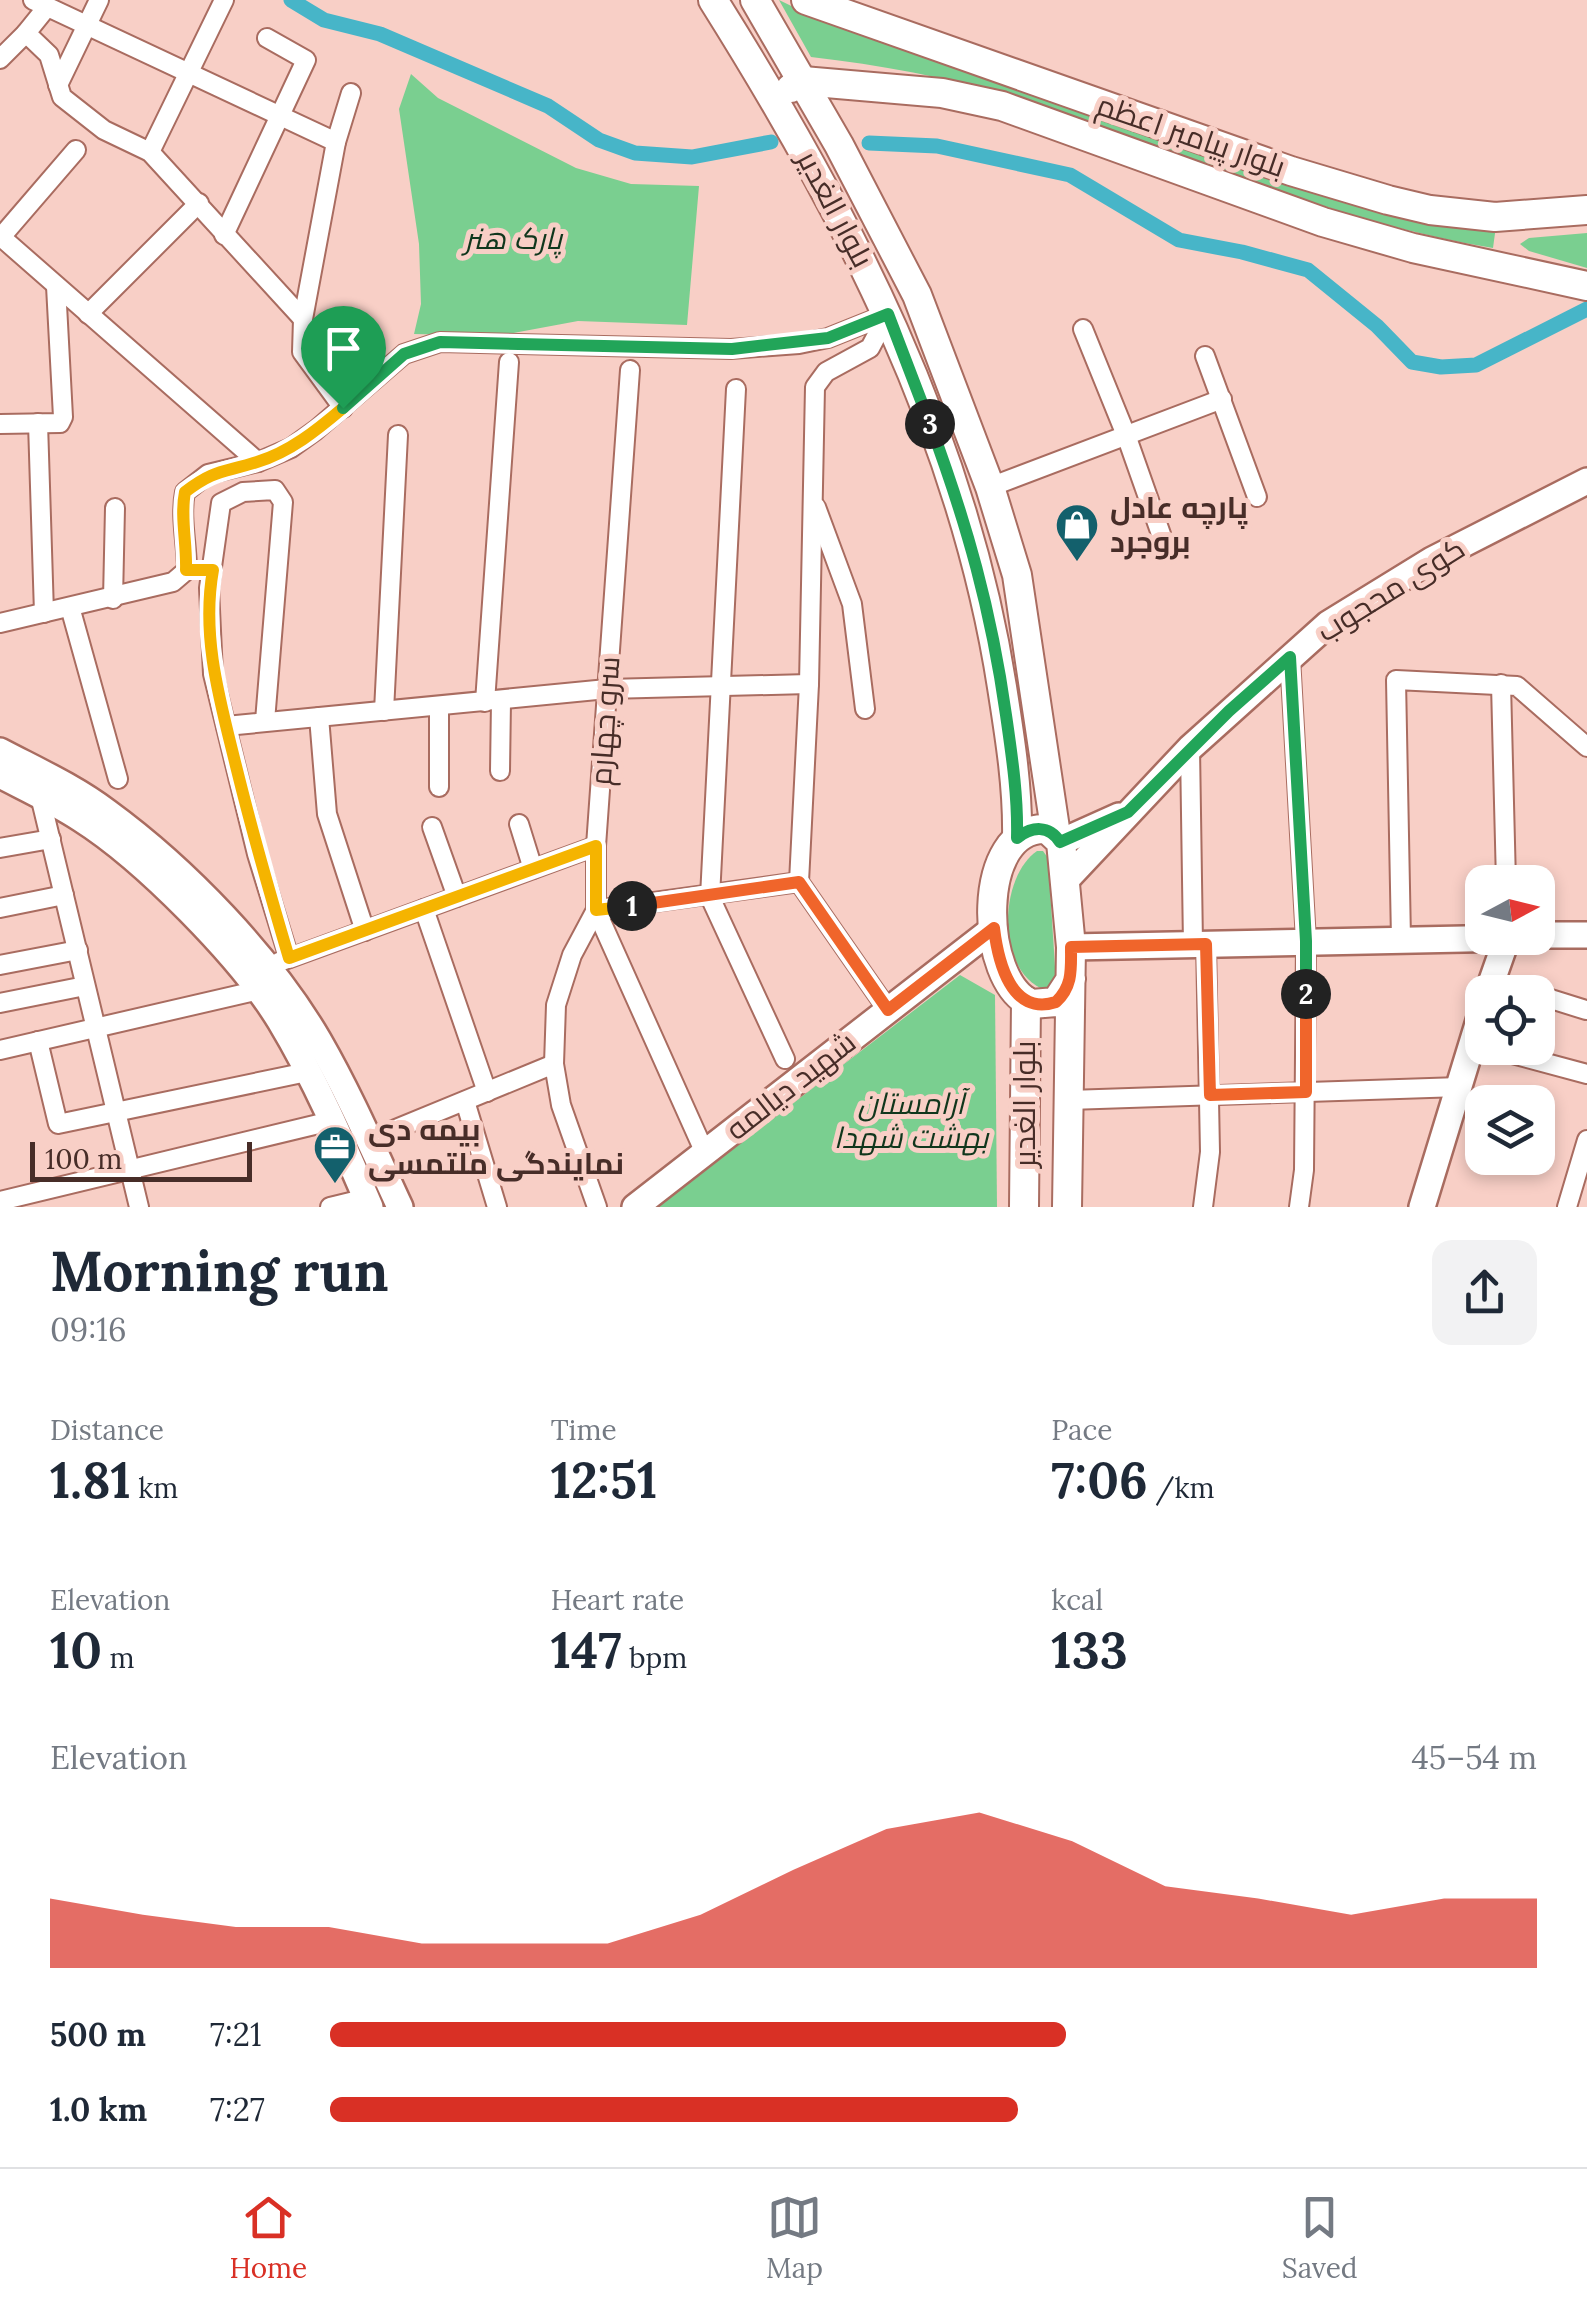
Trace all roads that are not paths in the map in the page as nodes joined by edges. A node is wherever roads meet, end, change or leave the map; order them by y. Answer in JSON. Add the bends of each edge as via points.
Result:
{"nodes":[{"id":1,"x":100,"y":0,"type":"edge"},
{"id":2,"x":224,"y":0,"type":"edge"},
{"id":3,"x":714,"y":0,"type":"edge"},
{"id":4,"x":755,"y":0,"type":"edge"},
{"id":5,"x":806,"y":0,"type":"edge"},
{"id":6,"x":40,"y":3,"type":"edge"},
{"id":7,"x":87,"y":25,"type":"junction"},
{"id":8,"x":26,"y":33,"type":"junction"},
{"id":9,"x":267,"y":38,"type":"dead end"},
{"id":10,"x":0,"y":60,"type":"edge"},
{"id":11,"x":190,"y":74,"type":"junction"},
{"id":12,"x":803,"y":80,"type":"junction"},
{"id":13,"x":58,"y":85,"type":"junction"},
{"id":14,"x":350,"y":92,"type":"dead end"},
{"id":15,"x":775,"y":98,"type":"junction"},
{"id":16,"x":279,"y":116,"type":"junction"},
{"id":17,"x":336,"y":142,"type":"junction"},
{"id":18,"x":76,"y":150,"type":"dead end"},
{"id":19,"x":150,"y":152,"type":"junction"},
{"id":20,"x":1587,"y":202,"type":"edge"},
{"id":21,"x":199,"y":203,"type":"junction"},
{"id":22,"x":1587,"y":210,"type":"edge"},
{"id":23,"x":1556,"y":213,"type":"junction"},
{"id":24,"x":224,"y":236,"type":"junction"},
{"id":25,"x":0,"y":237,"type":"edge"},
{"id":26,"x":56,"y":286,"type":"junction"},
{"id":27,"x":1587,"y":286,"type":"edge"},
{"id":28,"x":88,"y":314,"type":"junction"},
{"id":29,"x":888,"y":314,"type":"junction"},
{"id":30,"x":303,"y":320,"type":"junction"},
{"id":31,"x":1083,"y":330,"type":"dead end"},
{"id":32,"x":1205,"y":356,"type":"dead end"},
{"id":33,"x":509,"y":362,"type":"dead end"},
{"id":34,"x":630,"y":370,"type":"dead end"},
{"id":35,"x":736,"y":389,"type":"dead end"},
{"id":36,"x":1222,"y":399,"type":"junction"},
{"id":37,"x":343,"y":408,"type":"junction"},
{"id":38,"x":38,"y":423,"type":"junction"},
{"id":39,"x":0,"y":424,"type":"edge"},
{"id":40,"x":398,"y":435,"type":"dead end"},
{"id":41,"x":1126,"y":435,"type":"junction"},
{"id":42,"x":258,"y":462,"type":"junction"},
{"id":43,"x":1587,"y":481,"type":"edge"},
{"id":44,"x":990,"y":487,"type":"junction"},
{"id":45,"x":812,"y":497,"type":"junction"},
{"id":46,"x":1257,"y":497,"type":"dead end"},
{"id":47,"x":114,"y":508,"type":"dead end"},
{"id":48,"x":1162,"y":538,"type":"dead end"},
{"id":49,"x":186,"y":570,"type":"junction"},
{"id":50,"x":213,"y":570,"type":"junction"},
{"id":51,"x":114,"y":598,"type":"junction"},
{"id":52,"x":70,"y":607,"type":"junction"},
{"id":53,"x":44,"y":613,"type":"junction"},
{"id":54,"x":0,"y":623,"type":"edge"},
{"id":55,"x":1290,"y":657,"type":"junction"},
{"id":56,"x":809,"y":684,"type":"junction"},
{"id":57,"x":1501,"y":684,"type":"junction"},
{"id":58,"x":721,"y":687,"type":"junction"},
{"id":59,"x":607,"y":689,"type":"junction"},
{"id":60,"x":493,"y":701,"type":"junction"},
{"id":61,"x":439,"y":706,"type":"junction"},
{"id":62,"x":865,"y":709,"type":"dead end"},
{"id":63,"x":384,"y":711,"type":"junction"},
{"id":64,"x":319,"y":717,"type":"junction"},
{"id":65,"x":264,"y":722,"type":"junction"},
{"id":66,"x":226,"y":726,"type":"junction"},
{"id":67,"x":1587,"y":747,"type":"edge"},
{"id":68,"x":1190,"y":748,"type":"junction"},
{"id":69,"x":0,"y":751,"type":"edge"},
{"id":70,"x":500,"y":771,"type":"dead end"},
{"id":71,"x":0,"y":775,"type":"edge"},
{"id":72,"x":118,"y":779,"type":"dead end"},
{"id":73,"x":439,"y":787,"type":"dead end"},
{"id":74,"x":40,"y":796,"type":"junction"},
{"id":75,"x":1128,"y":812,"type":"junction"},
{"id":76,"x":519,"y":824,"type":"dead end"},
{"id":77,"x":432,"y":827,"type":"dead end"},
{"id":78,"x":51,"y":838,"type":"junction"},
{"id":79,"x":1017,"y":838,"type":"junction"},
{"id":80,"x":1058,"y":838,"type":"junction"},
{"id":81,"x":596,"y":846,"type":"junction"},
{"id":82,"x":0,"y":848,"type":"edge"},
{"id":83,"x":1506,"y":865,"type":"edge"},
{"id":84,"x":534,"y":869,"type":"junction"},
{"id":85,"x":1065,"y":880,"type":"junction"},
{"id":86,"x":799,"y":882,"type":"junction"},
{"id":87,"x":64,"y":895,"type":"junction"},
{"id":88,"x":457,"y":897,"type":"junction"},
{"id":89,"x":710,"y":897,"type":"junction"},
{"id":90,"x":0,"y":908,"type":"edge"},
{"id":91,"x":424,"y":909,"type":"junction"},
{"id":92,"x":596,"y":910,"type":"junction"},
{"id":93,"x":994,"y":928,"type":"junction"},
{"id":94,"x":365,"y":930,"type":"junction"},
{"id":95,"x":1587,"y":935,"type":"edge"},
{"id":96,"x":1555,"y":936,"type":"edge"},
{"id":97,"x":1465,"y":938,"type":"edge"},
{"id":98,"x":1401,"y":939,"type":"junction"},
{"id":99,"x":1306,"y":941,"type":"junction"},
{"id":100,"x":1200,"y":944,"type":"junction"},
{"id":101,"x":1071,"y":947,"type":"junction"},
{"id":102,"x":78,"y":950,"type":"junction"},
{"id":103,"x":0,"y":965,"type":"edge"},
{"id":104,"x":265,"y":973,"type":"junction"},
{"id":105,"x":1071,"y":979,"type":"junction"},
{"id":106,"x":85,"y":986,"type":"junction"},
{"id":107,"x":1555,"y":1000,"type":"edge"},
{"id":108,"x":1026,"y":1001,"type":"junction"},
{"id":109,"x":0,"y":1003,"type":"edge"},
{"id":110,"x":888,"y":1010,"type":"junction"},
{"id":111,"x":1586,"y":1010,"type":"edge"},
{"id":112,"x":95,"y":1028,"type":"junction"},
{"id":113,"x":38,"y":1041,"type":"junction"},
{"id":114,"x":0,"y":1050,"type":"edge"},
{"id":115,"x":784,"y":1059,"type":"dead end"},
{"id":116,"x":554,"y":1064,"type":"junction"},
{"id":117,"x":1472,"y":1065,"type":"edge"},
{"id":118,"x":1554,"y":1065,"type":"edge"},
{"id":119,"x":307,"y":1072,"type":"junction"},
{"id":120,"x":1587,"y":1074,"type":"edge"},
{"id":121,"x":1460,"y":1087,"type":"junction"},
{"id":122,"x":487,"y":1092,"type":"junction"},
{"id":123,"x":1306,"y":1092,"type":"junction"},
{"id":124,"x":1210,"y":1095,"type":"junction"},
{"id":125,"x":1069,"y":1100,"type":"junction"},
{"id":126,"x":465,"y":1101,"type":"junction"},
{"id":127,"x":114,"y":1113,"type":"junction"},
{"id":128,"x":330,"y":1120,"type":"junction"},
{"id":129,"x":370,"y":1140,"type":"junction"},
{"id":130,"x":1587,"y":1140,"type":"edge"},
{"id":131,"x":705,"y":1152,"type":"junction"},
{"id":132,"x":128,"y":1169,"type":"junction"},
{"id":133,"x":0,"y":1201,"type":"edge"},
{"id":134,"x":369,"y":1203,"type":"edge"},
{"id":135,"x":139,"y":1207,"type":"edge"},
{"id":136,"x":330,"y":1207,"type":"edge"},
{"id":137,"x":400,"y":1207,"type":"edge"},
{"id":138,"x":497,"y":1207,"type":"edge"},
{"id":139,"x":597,"y":1207,"type":"edge"},
{"id":140,"x":635,"y":1207,"type":"edge"},
{"id":141,"x":1024,"y":1207,"type":"edge"},
{"id":142,"x":1067,"y":1207,"type":"edge"},
{"id":143,"x":1203,"y":1207,"type":"edge"},
{"id":144,"x":1299,"y":1207,"type":"edge"},
{"id":145,"x":1422,"y":1207,"type":"edge"},
{"id":146,"x":1567,"y":1207,"type":"edge"}],
"edges":[{"from":1,"to":7,"type":"street"},
{"from":2,"to":11,"type":"street"},
{"from":3,"to":15,"type":"main road","name":"بلوار الغدیر"},
{"from":4,"to":12,"type":"main road","name":"بلوار الغدیر"},
{"from":5,"to":23,"type":"main road","name":"بلوار پیامبر اعظم","via":[[1370,195],[1458,214]]},
{"from":6,"to":7,"type":"street"},
{"from":6,"to":8,"type":"street"},
{"from":7,"to":11,"type":"street"},
{"from":7,"to":13,"type":"street"},
{"from":8,"to":10,"type":"street"},
{"from":8,"to":13,"type":"street","via":[[49,55]]},
{"from":9,"to":16,"type":"street","via":[[306,60]]},
{"from":11,"to":16,"type":"street"},
{"from":11,"to":19,"type":"street"},
{"from":12,"to":15,"type":"main road"},
{"from":12,"to":27,"type":"main road","name":"بلوار پیامبر اعظم","via":[[942,93],[1002,106],[1358,232]]},
{"from":12,"to":44,"type":"main road","name":"بلوار الغدیر","via":[[917,295]]},
{"from":13,"to":19,"type":"street","via":[[62,97],[104,130]]},
{"from":14,"to":17,"type":"street"},
{"from":15,"to":29,"type":"main road","name":"بلوار الغدیر"},
{"from":16,"to":17,"type":"street"},
{"from":16,"to":24,"type":"street"},
{"from":17,"to":30,"type":"street"},
{"from":18,"to":25,"type":"street"},
{"from":19,"to":21,"type":"street"},
{"from":20,"to":23,"type":"main road"},
{"from":21,"to":24,"type":"street"},
{"from":21,"to":28,"type":"street"},
{"from":22,"to":23,"type":"main road","name":"بلوار پیامبر اعظم"},
{"from":24,"to":30,"type":"street"},
{"from":25,"to":26,"type":"street"},
{"from":26,"to":28,"type":"street"},
{"from":26,"to":38,"type":"street","via":[[62,417],[60,423]]},
{"from":28,"to":42,"type":"street"},
{"from":29,"to":37,"type":"street","via":[[828,338],[732,349],[440,342],[404,354]]},
{"from":29,"to":45,"type":"street","via":[[870,348],[826,372],[815,386]]},
{"from":29,"to":79,"type":"main road","name":"بلوار الغدیر","via":[[985,590],[1018,796]]},
{"from":30,"to":37,"type":"street","via":[[302,352]]},
{"from":31,"to":41,"type":"street"},
{"from":32,"to":36,"type":"street"},
{"from":33,"to":60,"type":"street"},
{"from":34,"to":59,"type":"street","name":"سرو چهارم"},
{"from":35,"to":58,"type":"street"},
{"from":36,"to":41,"type":"street"},
{"from":36,"to":46,"type":"street"},
{"from":37,"to":42,"type":"street","via":[[291,448]]},
{"from":38,"to":39,"type":"street"},
{"from":38,"to":53,"type":"street"},
{"from":40,"to":63,"type":"street"},
{"from":41,"to":44,"type":"street"},
{"from":41,"to":48,"type":"street"},
{"from":42,"to":49,"type":"street","via":[[208,474],[185,492]]},
{"from":43,"to":55,"type":"street","name":"کوی محجوب","via":[[1432,560],[1328,624]]},
{"from":44,"to":80,"type":"main road","name":"بلوار الغدیر","via":[[1017,575]]},
{"from":45,"to":56,"type":"street"},
{"from":45,"to":62,"type":"street","via":[[852,604]]},
{"from":47,"to":51,"type":"street"},
{"from":49,"to":50,"type":"street"},
{"from":49,"to":51,"type":"street","via":[[173,582]]},
{"from":50,"to":65,"type":"street","via":[[221,503],[243,492],[274,490],[283,502]]},
{"from":50,"to":66,"type":"street","via":[[208,624]]},
{"from":51,"to":52,"type":"street"},
{"from":52,"to":53,"type":"street"},
{"from":52,"to":72,"type":"street"},
{"from":53,"to":54,"type":"street"},
{"from":55,"to":68,"type":"street","name":"کوی محجوب"},
{"from":55,"to":99,"type":"street"},
{"from":56,"to":58,"type":"street"},
{"from":56,"to":86,"type":"street"},
{"from":57,"to":67,"type":"street","via":[[1517,686]]},
{"from":57,"to":83,"type":"street"},
{"from":57,"to":98,"type":"street","via":[[1396,680]]},
{"from":58,"to":59,"type":"street"},
{"from":58,"to":89,"type":"street"},
{"from":59,"to":60,"type":"street"},
{"from":59,"to":81,"type":"street","name":"سرو چهارم"},
{"from":60,"to":61,"type":"street"},
{"from":60,"to":70,"type":"street"},
{"from":61,"to":63,"type":"street"},
{"from":61,"to":73,"type":"street"},
{"from":63,"to":64,"type":"street"},
{"from":64,"to":65,"type":"street"},
{"from":64,"to":94,"type":"street","via":[[327,814]]},
{"from":65,"to":66,"type":"street"},
{"from":66,"to":104,"type":"street","via":[[258,854]]},
{"from":68,"to":75,"type":"street","name":"کوی محجوب"},
{"from":68,"to":100,"type":"street"},
{"from":69,"to":104,"type":"street","via":[[84,796],[128,829],[183,877]]},
{"from":71,"to":74,"type":"street"},
{"from":74,"to":78,"type":"street"},
{"from":74,"to":104,"type":"street","via":[[108,838],[200,924]]},
{"from":75,"to":80,"type":"street"},
{"from":75,"to":85,"type":"street","name":"کوی محجوب"},
{"from":76,"to":84,"type":"street"},
{"from":77,"to":88,"type":"street"},
{"from":78,"to":82,"type":"street"},
{"from":78,"to":87,"type":"street"},
{"from":79,"to":80,"type":"main road","via":[[1042,828]]},
{"from":79,"to":93,"type":"main road","via":[[994,883]]},
{"from":80,"to":85,"type":"main road","name":"بلوار الغدیر"},
{"from":81,"to":84,"type":"street"},
{"from":81,"to":92,"type":"street","name":"سرو چهارم"},
{"from":84,"to":88,"type":"street"},
{"from":85,"to":101,"type":"main road","name":"بلوار الغدیر"},
{"from":86,"to":89,"type":"street"},
{"from":86,"to":110,"type":"street"},
{"from":87,"to":90,"type":"street"},
{"from":87,"to":102,"type":"street"},
{"from":88,"to":91,"type":"street"},
{"from":89,"to":92,"type":"street"},
{"from":89,"to":115,"type":"street"},
{"from":91,"to":94,"type":"street"},
{"from":91,"to":122,"type":"street"},
{"from":92,"to":116,"type":"street","name":"سرو چهارم","via":[[556,1005]]},
{"from":92,"to":131,"type":"street"},
{"from":93,"to":108,"type":"main road","via":[[1004,974]]},
{"from":93,"to":110,"type":"street","name":"شهید دیالمه"},
{"from":94,"to":104,"type":"street"},
{"from":95,"to":96,"type":"street"},
{"from":97,"to":98,"type":"street"},
{"from":98,"to":99,"type":"street"},
{"from":99,"to":100,"type":"street"},
{"from":99,"to":123,"type":"street"},
{"from":100,"to":101,"type":"street"},
{"from":100,"to":124,"type":"street"},
{"from":101,"to":105,"type":"main road","name":"بلوار الغدیر"},
{"from":102,"to":103,"type":"street"},
{"from":102,"to":106,"type":"street"},
{"from":104,"to":112,"type":"street"},
{"from":104,"to":119,"type":"street","via":[[278,1018]]},
{"from":104,"to":129,"type":"street","via":[[318,1038]]},
{"from":105,"to":108,"type":"main road","via":[[1056,1002]]},
{"from":105,"to":125,"type":"main road","name":"بلوار الغدیر"},
{"from":106,"to":109,"type":"street"},
{"from":106,"to":112,"type":"street"},
{"from":107,"to":111,"type":"street"},
{"from":108,"to":141,"type":"main road","name":"بلوار الغدیر"},
{"from":110,"to":131,"type":"street","name":"شهید دیالمه"},
{"from":112,"to":113,"type":"street"},
{"from":112,"to":127,"type":"street"},
{"from":113,"to":114,"type":"street"},
{"from":113,"to":127,"type":"street","via":[[58,1124]]},
{"from":116,"to":122,"type":"street"},
{"from":116,"to":139,"type":"street","name":"سرو چهارم","via":[[561,1105]]},
{"from":117,"to":121,"type":"street"},
{"from":118,"to":120,"type":"street"},
{"from":119,"to":127,"type":"street"},
{"from":119,"to":128,"type":"street"},
{"from":121,"to":123,"type":"street"},
{"from":121,"to":145,"type":"street"},
{"from":122,"to":126,"type":"street"},
{"from":123,"to":124,"type":"street"},
{"from":123,"to":144,"type":"street"},
{"from":124,"to":125,"type":"street"},
{"from":124,"to":143,"type":"street"},
{"from":125,"to":142,"type":"main road","name":"بلوار الغدیر"},
{"from":126,"to":129,"type":"street"},
{"from":126,"to":138,"type":"street"},
{"from":127,"to":132,"type":"street"},
{"from":128,"to":132,"type":"street"},
{"from":128,"to":134,"type":"street"},
{"from":129,"to":137,"type":"street"},
{"from":130,"to":146,"type":"street"},
{"from":131,"to":140,"type":"street","name":"شهید دیالمه"},
{"from":132,"to":133,"type":"street"},
{"from":132,"to":135,"type":"street"},
{"from":134,"to":136,"type":"street"}]}
